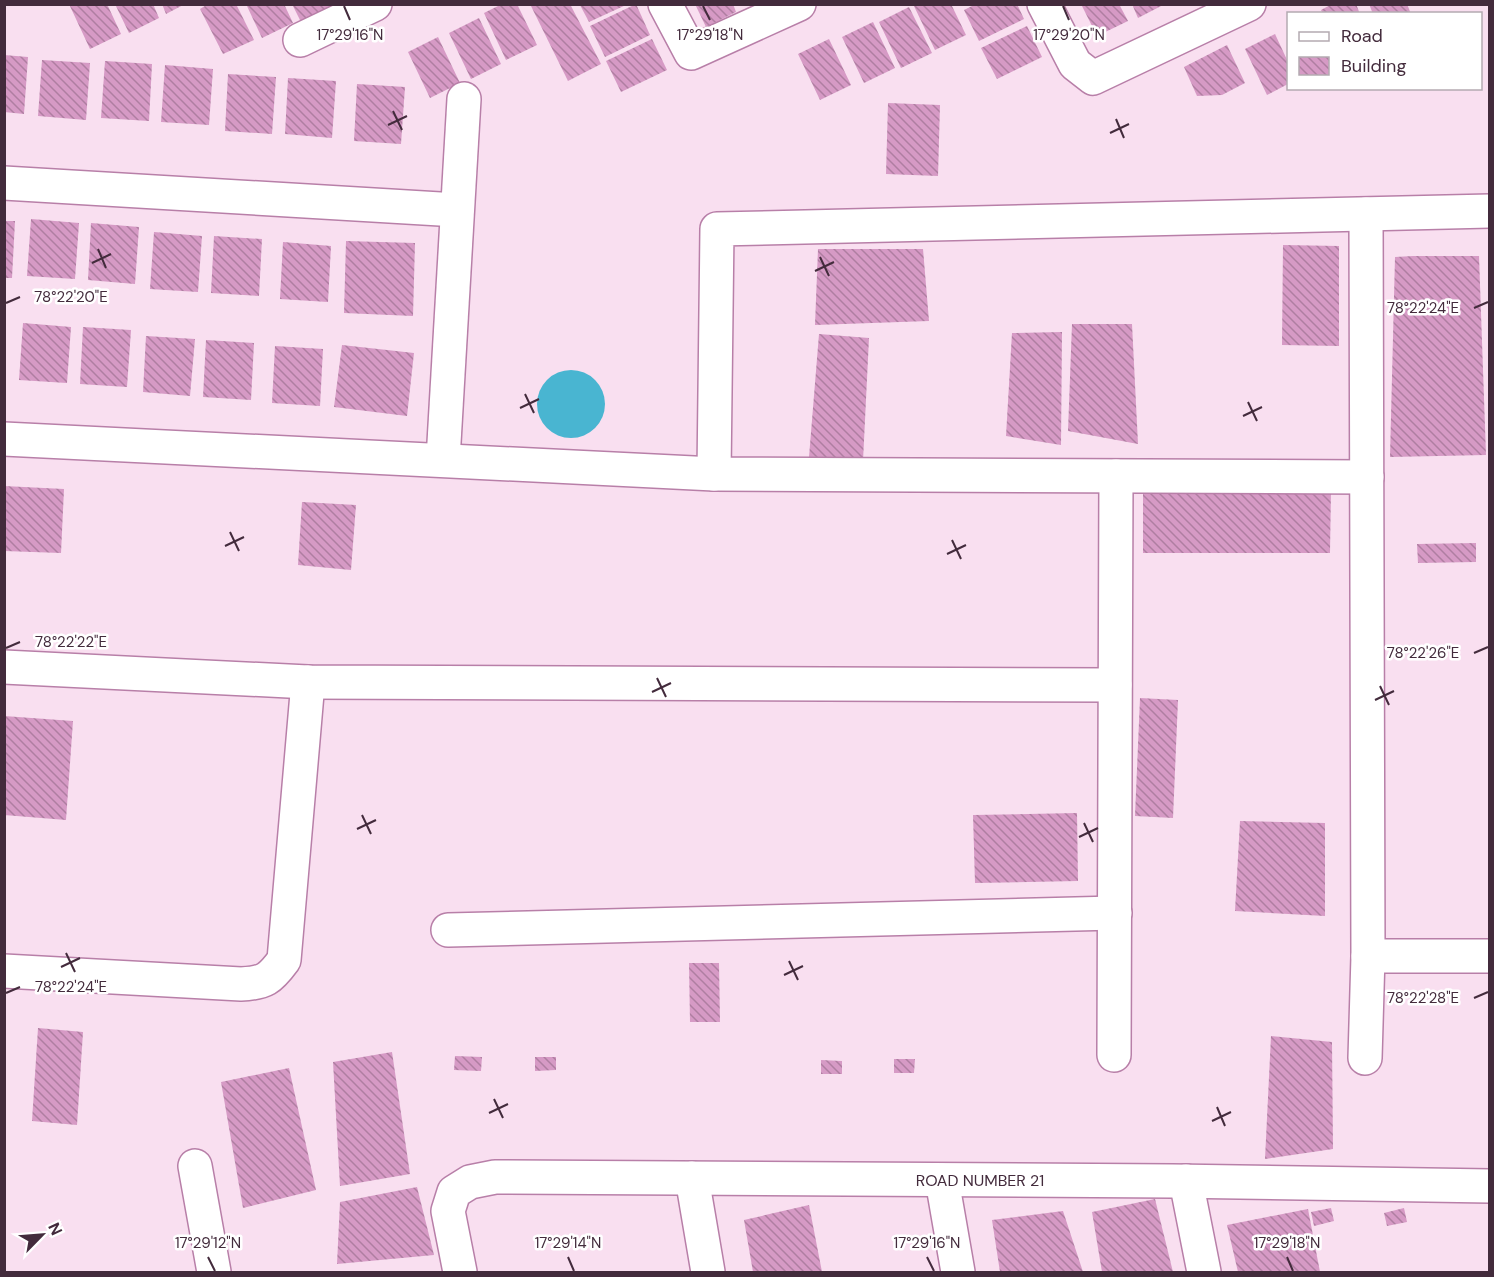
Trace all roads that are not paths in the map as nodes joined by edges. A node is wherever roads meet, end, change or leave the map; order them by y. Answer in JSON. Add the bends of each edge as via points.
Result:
{"nodes":[{"id":1,"x":375,"y":4,"type":"edge"},
{"id":2,"x":665,"y":4,"type":"edge"},
{"id":3,"x":798,"y":4,"type":"edge"},
{"id":4,"x":1044,"y":4,"type":"edge"},
{"id":5,"x":1249,"y":4,"type":"edge"},
{"id":6,"x":300,"y":40,"type":"dead end"},
{"id":7,"x":464,"y":99,"type":"dead end"},
{"id":8,"x":4,"y":183,"type":"edge"},
{"id":9,"x":457,"y":210,"type":"junction"},
{"id":10,"x":1490,"y":211,"type":"edge"},
{"id":11,"x":1366,"y":214,"type":"junction"},
{"id":12,"x":4,"y":439,"type":"edge"},
{"id":13,"x":443,"y":460,"type":"junction"},
{"id":14,"x":714,"y":474,"type":"junction"},
{"id":15,"x":1116,"y":476,"type":"junction"},
{"id":16,"x":1367,"y":477,"type":"junction"},
{"id":17,"x":4,"y":667,"type":"edge"},
{"id":18,"x":308,"y":682,"type":"junction"},
{"id":19,"x":1115,"y":685,"type":"junction"},
{"id":20,"x":1115,"y":914,"type":"junction"},
{"id":21,"x":448,"y":930,"type":"dead end"},
{"id":22,"x":1368,"y":956,"type":"junction"},
{"id":23,"x":1490,"y":956,"type":"edge"},
{"id":24,"x":4,"y":971,"type":"edge"},
{"id":25,"x":1114,"y":1055,"type":"dead end"},
{"id":26,"x":1365,"y":1058,"type":"dead end"},
{"id":27,"x":195,"y":1166,"type":"dead end"},
{"id":28,"x":692,"y":1178,"type":"junction"},
{"id":29,"x":942,"y":1180,"type":"junction"},
{"id":30,"x":1186,"y":1181,"type":"junction"},
{"id":31,"x":1490,"y":1186,"type":"edge"},
{"id":32,"x":214,"y":1272,"type":"edge"},
{"id":33,"x":460,"y":1272,"type":"edge"},
{"id":34,"x":708,"y":1272,"type":"edge"},
{"id":35,"x":958,"y":1272,"type":"edge"},
{"id":36,"x":1204,"y":1272,"type":"edge"}],
"edges":[{"from":1,"to":6,"type":"street"},
{"from":2,"to":3,"type":"street","via":[[691,53]]},
{"from":4,"to":5,"type":"street","via":[[1075,64],[1093,78]]},
{"from":7,"to":9,"type":"street"},
{"from":8,"to":9,"type":"street"},
{"from":9,"to":13,"type":"street"},
{"from":10,"to":11,"type":"street"},
{"from":11,"to":14,"type":"street","via":[[717,229]]},
{"from":11,"to":16,"type":"street"},
{"from":12,"to":13,"type":"street"},
{"from":13,"to":14,"type":"street"},
{"from":14,"to":15,"type":"street"},
{"from":15,"to":16,"type":"street"},
{"from":15,"to":19,"type":"street"},
{"from":16,"to":22,"type":"street"},
{"from":17,"to":18,"type":"street"},
{"from":18,"to":19,"type":"street"},
{"from":18,"to":24,"type":"street","via":[[284,960],[271,977],[241,984]]},
{"from":19,"to":20,"type":"street"},
{"from":20,"to":21,"type":"street"},
{"from":20,"to":25,"type":"street"},
{"from":22,"to":23,"type":"street"},
{"from":22,"to":26,"type":"street"},
{"from":27,"to":32,"type":"street"},
{"from":28,"to":29,"type":"street","name":"ROAD NUMBER 21"},
{"from":28,"to":33,"type":"street","name":"ROAD NUMBER 21","via":[[495,1177],[470,1182],[454,1192],[448,1211]]},
{"from":28,"to":34,"type":"street"},
{"from":29,"to":30,"type":"street","name":"ROAD NUMBER 21"},
{"from":29,"to":35,"type":"street"},
{"from":30,"to":31,"type":"street","name":"ROAD NUMBER 21"},
{"from":30,"to":36,"type":"street"}]}
